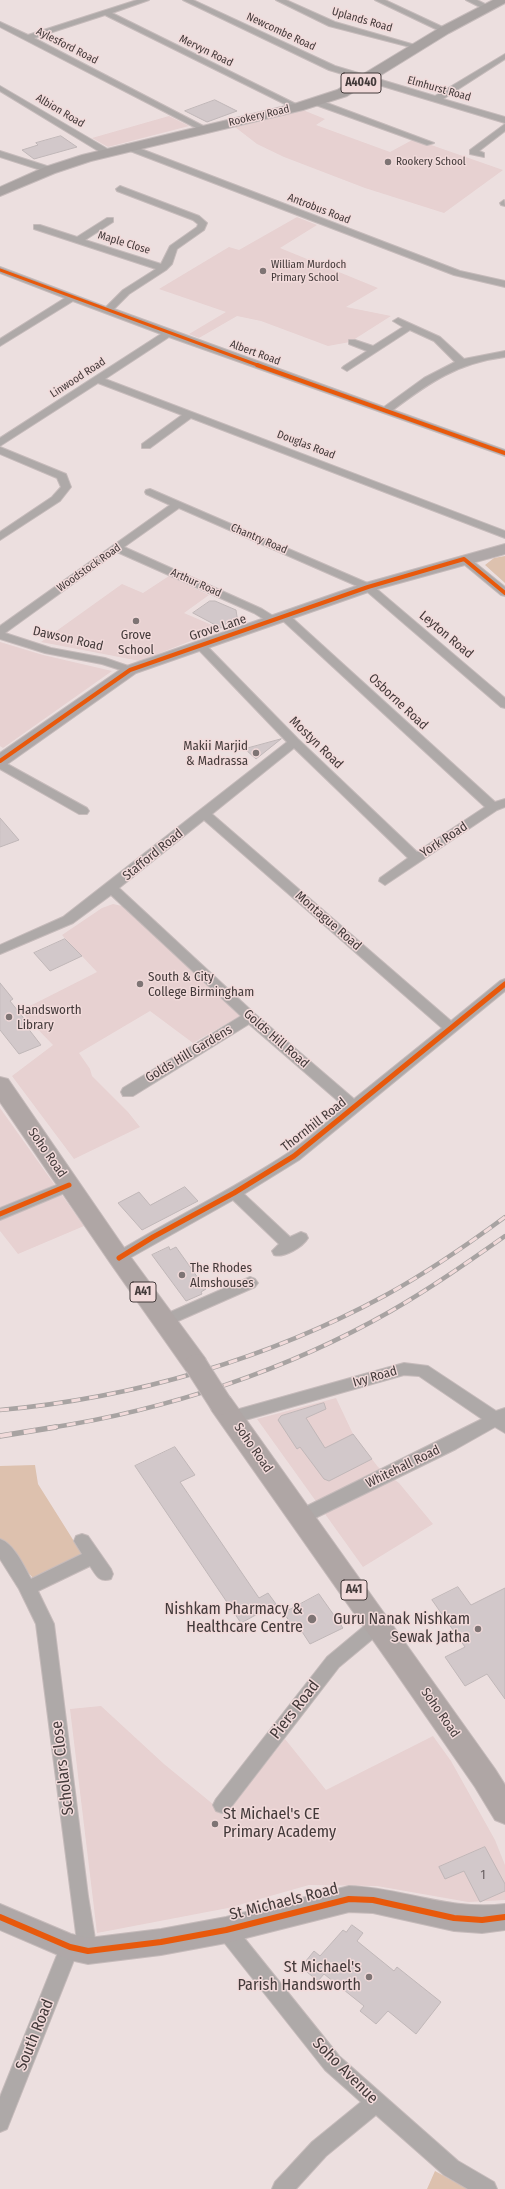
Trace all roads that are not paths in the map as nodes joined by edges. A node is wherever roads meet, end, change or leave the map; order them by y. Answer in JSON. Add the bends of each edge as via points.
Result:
{"nodes":[{"id":1,"x":145,"y":0,"type":"edge"},
{"id":2,"x":187,"y":0,"type":"edge"},
{"id":3,"x":280,"y":0,"type":"edge"},
{"id":4,"x":379,"y":0,"type":"edge"},
{"id":5,"x":470,"y":0,"type":"edge"},
{"id":6,"x":502,"y":0,"type":"edge"},
{"id":7,"x":487,"y":7,"type":"junction"},
{"id":8,"x":106,"y":13,"type":"junction"},
{"id":9,"x":0,"y":24,"type":"edge"},
{"id":10,"x":446,"y":30,"type":"junction"},
{"id":11,"x":27,"y":38,"type":"junction"},
{"id":12,"x":418,"y":47,"type":"junction"},
{"id":13,"x":505,"y":56,"type":"edge"},
{"id":14,"x":367,"y":80,"type":"junction"},
{"id":15,"x":0,"y":88,"type":"edge"},
{"id":16,"x":436,"y":100,"type":"junction"},
{"id":17,"x":316,"y":102,"type":"junction"},
{"id":18,"x":298,"y":107,"type":"junction"},
{"id":19,"x":505,"y":120,"type":"edge"},
{"id":20,"x":505,"y":127,"type":"edge"},
{"id":21,"x":205,"y":129,"type":"junction"},
{"id":22,"x":430,"y":143,"type":"dead end"},
{"id":23,"x":128,"y":147,"type":"junction"},
{"id":24,"x":108,"y":153,"type":"junction"},
{"id":25,"x":1,"y":155,"type":"edge"},
{"id":26,"x":480,"y":155,"type":"dead end"},
{"id":27,"x":50,"y":170,"type":"junction"},
{"id":28,"x":0,"y":192,"type":"edge"},
{"id":29,"x":120,"y":192,"type":"dead end"},
{"id":30,"x":110,"y":220,"type":"dead end"},
{"id":31,"x":57,"y":224,"type":"dead end"},
{"id":32,"x":37,"y":227,"type":"dead end"},
{"id":33,"x":46,"y":230,"type":"junction"},
{"id":34,"x":77,"y":241,"type":"junction"},
{"id":35,"x":163,"y":268,"type":"junction"},
{"id":36,"x":0,"y":270,"type":"edge"},
{"id":37,"x":505,"y":284,"type":"edge"},
{"id":38,"x":72,"y":297,"type":"junction"},
{"id":39,"x":108,"y":310,"type":"junction"},
{"id":40,"x":398,"y":321,"type":"dead end"},
{"id":41,"x":410,"y":326,"type":"junction"},
{"id":42,"x":168,"y":333,"type":"junction"},
{"id":43,"x":352,"y":342,"type":"dead end"},
{"id":44,"x":0,"y":343,"type":"edge"},
{"id":45,"x":370,"y":353,"type":"junction"},
{"id":46,"x":505,"y":354,"type":"edge"},
{"id":47,"x":461,"y":362,"type":"junction"},
{"id":48,"x":347,"y":368,"type":"dead end"},
{"id":49,"x":97,"y":379,"type":"junction"},
{"id":50,"x":386,"y":410,"type":"junction"},
{"id":51,"x":190,"y":414,"type":"junction"},
{"id":52,"x":0,"y":443,"type":"edge"},
{"id":53,"x":146,"y":446,"type":"dead end"},
{"id":54,"x":0,"y":450,"type":"edge"},
{"id":55,"x":505,"y":453,"type":"edge"},
{"id":56,"x":150,"y":492,"type":"dead end"},
{"id":57,"x":178,"y":504,"type":"junction"},
{"id":58,"x":505,"y":536,"type":"edge"},
{"id":59,"x":0,"y":537,"type":"edge"},
{"id":60,"x":117,"y":548,"type":"junction"},
{"id":61,"x":505,"y":549,"type":"edge"},
{"id":62,"x":464,"y":559,"type":"junction"},
{"id":63,"x":368,"y":588,"type":"junction"},
{"id":64,"x":505,"y":593,"type":"edge"},
{"id":65,"x":280,"y":619,"type":"junction"},
{"id":66,"x":0,"y":631,"type":"edge"},
{"id":67,"x":0,"y":634,"type":"edge"},
{"id":68,"x":200,"y":645,"type":"junction"},
{"id":69,"x":130,"y":670,"type":"junction"},
{"id":70,"x":505,"y":704,"type":"edge"},
{"id":71,"x":294,"y":742,"type":"junction"},
{"id":72,"x":0,"y":762,"type":"edge"},
{"id":73,"x":505,"y":803,"type":"edge"},
{"id":74,"x":493,"y":808,"type":"junction"},
{"id":75,"x":83,"y":811,"type":"dead end"},
{"id":76,"x":204,"y":814,"type":"junction"},
{"id":77,"x":416,"y":858,"type":"junction"},
{"id":78,"x":385,"y":881,"type":"dead end"},
{"id":79,"x":111,"y":888,"type":"junction"},
{"id":80,"x":0,"y":950,"type":"edge"},
{"id":81,"x":505,"y":984,"type":"edge"},
{"id":82,"x":250,"y":1017,"type":"junction"},
{"id":83,"x":451,"y":1028,"type":"junction"},
{"id":84,"x":0,"y":1085,"type":"edge"},
{"id":85,"x":128,"y":1092,"type":"dead end"},
{"id":86,"x":354,"y":1107,"type":"junction"},
{"id":87,"x":69,"y":1184,"type":"junction"},
{"id":88,"x":234,"y":1193,"type":"junction"},
{"id":89,"x":0,"y":1214,"type":"edge"},
{"id":90,"x":290,"y":1245,"type":"dead end"},
{"id":91,"x":119,"y":1258,"type":"junction"},
{"id":92,"x":250,"y":1282,"type":"dead end"},
{"id":93,"x":164,"y":1321,"type":"junction"},
{"id":94,"x":226,"y":1411,"type":"junction"},
{"id":95,"x":502,"y":1420,"type":"edge"},
{"id":96,"x":301,"y":1517,"type":"junction"},
{"id":97,"x":82,"y":1541,"type":"dead end"},
{"id":98,"x":0,"y":1546,"type":"edge"},
{"id":99,"x":93,"y":1557,"type":"junction"},
{"id":100,"x":105,"y":1574,"type":"dead end"},
{"id":101,"x":28,"y":1588,"type":"junction"},
{"id":102,"x":380,"y":1626,"type":"junction"},
{"id":103,"x":222,"y":1806,"type":"dead end"},
{"id":104,"x":505,"y":1811,"type":"edge"},
{"id":105,"x":0,"y":1917,"type":"edge"},
{"id":106,"x":505,"y":1917,"type":"edge"},
{"id":107,"x":226,"y":1930,"type":"junction"},
{"id":108,"x":79,"y":1949,"type":"junction"},
{"id":109,"x":376,"y":2103,"type":"junction"},
{"id":110,"x":0,"y":2122,"type":"edge"},
{"id":111,"x":282,"y":2189,"type":"edge"},
{"id":112,"x":487,"y":2189,"type":"edge"}],
"edges":[{"from":1,"to":8,"type":"street","name":"Aylesford Road"},
{"from":2,"to":14,"type":"street","name":"Newcombe Road","via":[[332,68]]},
{"from":3,"to":12,"type":"street","name":"Uplands Road","via":[[332,24]]},
{"from":4,"to":10,"type":"street"},
{"from":5,"to":7,"type":"street"},
{"from":6,"to":7,"type":"main road","name":"Rookery Road","number":"A4040"},
{"from":7,"to":10,"type":"main road","name":"Rookery Road","number":"A4040"},
{"from":8,"to":11,"type":"street","name":"Aylesford Road"},
{"from":8,"to":18,"type":"street","name":"Mervyn Road"},
{"from":9,"to":11,"type":"street"},
{"from":10,"to":12,"type":"main road","name":"Rookery Road","number":"A4040"},
{"from":11,"to":21,"type":"street","name":"Aylesford Road"},
{"from":12,"to":14,"type":"main road","name":"Rookery Road","number":"A4040"},
{"from":13,"to":16,"type":"street"},
{"from":14,"to":16,"type":"street","name":"Elmhurst Road"},
{"from":14,"to":17,"type":"main road","name":"Rookery Road","number":"A4040","via":[[342,93]]},
{"from":15,"to":24,"type":"street","name":"Albion Road"},
{"from":16,"to":19,"type":"street","name":"Elmhurst Road"},
{"from":17,"to":18,"type":"main road","name":"Rookery Road","number":"A4040"},
{"from":17,"to":22,"type":"street"},
{"from":18,"to":21,"type":"main road","name":"Rookery Road","number":"A4040"},
{"from":20,"to":26,"type":"street","via":[[473,152]]},
{"from":21,"to":23,"type":"main road","name":"Rookery Road","number":"A4040"},
{"from":23,"to":24,"type":"main road","name":"Rookery Road","number":"A4040"},
{"from":23,"to":37,"type":"street","name":"Antrobus Road","via":[[443,268]]},
{"from":24,"to":27,"type":"main road","name":"Rookery Road","number":"A4040"},
{"from":25,"to":27,"type":"street"},
{"from":27,"to":28,"type":"main road","name":"Rookery Road","number":"A4040"},
{"from":29,"to":35,"type":"street","via":[[196,218],[203,223],[201,228],[173,248]]},
{"from":30,"to":34,"type":"street","name":"Maple Close"},
{"from":31,"to":33,"type":"street"},
{"from":32,"to":33,"type":"street","name":"Maple Close"},
{"from":33,"to":34,"type":"street","name":"Maple Close"},
{"from":34,"to":35,"type":"street","name":"Maple Close"},
{"from":35,"to":39,"type":"street","via":[[126,292]]},
{"from":36,"to":38,"type":"street","name":"Albert Road"},
{"from":38,"to":39,"type":"street","name":"Albert Road"},
{"from":38,"to":44,"type":"street"},
{"from":39,"to":42,"type":"street","name":"Albert Road"},
{"from":40,"to":41,"type":"street"},
{"from":41,"to":45,"type":"street"},
{"from":41,"to":47,"type":"street","via":[[437,339]]},
{"from":42,"to":49,"type":"street","name":"Linwood Road"},
{"from":42,"to":50,"type":"street","name":"Albert Road"},
{"from":43,"to":45,"type":"street"},
{"from":45,"to":48,"type":"street"},
{"from":46,"to":47,"type":"street"},
{"from":47,"to":50,"type":"street","via":[[437,373]]},
{"from":49,"to":51,"type":"street","name":"Douglas Road"},
{"from":49,"to":52,"type":"street","name":"Linwood Road"},
{"from":50,"to":55,"type":"street","name":"Albert Road"},
{"from":51,"to":53,"type":"street"},
{"from":51,"to":58,"type":"street","name":"Douglas Road"},
{"from":54,"to":59,"type":"street","via":[[62,476],[66,487],[56,499]]},
{"from":56,"to":57,"type":"street","name":"Chantry Road"},
{"from":57,"to":60,"type":"street","name":"Woodstock Road"},
{"from":57,"to":63,"type":"street","name":"Chantry Road"},
{"from":60,"to":65,"type":"street","name":"Arthur Road"},
{"from":60,"to":66,"type":"street","name":"Woodstock Road"},
{"from":61,"to":62,"type":"street","name":"Grove Lane"},
{"from":62,"to":63,"type":"street","name":"Grove Lane"},
{"from":62,"to":64,"type":"street"},
{"from":63,"to":65,"type":"street","name":"Grove Lane"},
{"from":63,"to":70,"type":"street","name":"Leyton Road"},
{"from":65,"to":68,"type":"street","name":"Grove Lane"},
{"from":65,"to":74,"type":"street","name":"Osborne Road"},
{"from":67,"to":69,"type":"street","name":"Dawson Road","via":[[49,650]]},
{"from":68,"to":69,"type":"street","name":"Grove Lane"},
{"from":68,"to":71,"type":"street","name":"Mostyn Road"},
{"from":69,"to":72,"type":"street","name":"Grove Lane"},
{"from":71,"to":76,"type":"street","name":"Stafford Road"},
{"from":71,"to":77,"type":"street","name":"Mostyn Road"},
{"from":72,"to":75,"type":"street"},
{"from":73,"to":74,"type":"street","name":"York Road"},
{"from":74,"to":77,"type":"street","name":"York Road"},
{"from":76,"to":79,"type":"street","name":"Stafford Road"},
{"from":76,"to":83,"type":"street","name":"Montague Road"},
{"from":77,"to":78,"type":"street","name":"York Road"},
{"from":79,"to":80,"type":"street","name":"Stafford Road","via":[[68,920]]},
{"from":79,"to":82,"type":"street","name":"Golds Hill Road"},
{"from":81,"to":83,"type":"street","name":"Thornhill Road"},
{"from":82,"to":85,"type":"street","name":"Golds Hill Gardens"},
{"from":82,"to":86,"type":"street","name":"Golds Hill Road"},
{"from":83,"to":86,"type":"street","name":"Thornhill Road"},
{"from":84,"to":87,"type":"highway","name":"Soho Road","number":"A41"},
{"from":86,"to":88,"type":"street","name":"Thornhill Road","via":[[294,1156]]},
{"from":87,"to":89,"type":"street"},
{"from":87,"to":91,"type":"highway","name":"Soho Road","number":"A41"},
{"from":88,"to":90,"type":"street"},
{"from":88,"to":91,"type":"street","name":"Thornhill Road"},
{"from":91,"to":93,"type":"highway","name":"Soho Road","number":"A41"},
{"from":92,"to":93,"type":"street"},
{"from":93,"to":94,"type":"highway","name":"Soho Road","number":"A41","bridge":true},
{"from":94,"to":95,"type":"street","name":"Ivy Road","via":[[404,1369],[422,1370]]},
{"from":94,"to":96,"type":"highway","name":"Soho Road","number":"A41"},
{"from":95,"to":96,"type":"street","name":"Whitehall Road"},
{"from":96,"to":102,"type":"highway","name":"Soho Road","number":"A41"},
{"from":97,"to":99,"type":"street"},
{"from":98,"to":101,"type":"street","name":"Scholars Close","via":[[14,1562]]},
{"from":99,"to":100,"type":"street"},
{"from":99,"to":101,"type":"street"},
{"from":101,"to":108,"type":"street","name":"Scholars Close","via":[[45,1624],[79,1896]]},
{"from":102,"to":103,"type":"street","name":"Piers Road","via":[[333,1662]]},
{"from":102,"to":104,"type":"highway","name":"Soho Road","number":"A41"},
{"from":105,"to":108,"type":"street"},
{"from":106,"to":107,"type":"street","name":"St Michaels Road","via":[[482,1920],[454,1918],[373,1900],[349,1899]]},
{"from":107,"to":108,"type":"street","name":"St Michaels Road","via":[[161,1942]]},
{"from":107,"to":109,"type":"street","name":"Soho Avenue","via":[[332,2063]]},
{"from":108,"to":110,"type":"street","name":"South Road"},
{"from":109,"to":111,"type":"street","via":[[319,2149]]},
{"from":109,"to":112,"type":"street","name":"Soho Avenue","via":[[451,2168]]}]}
